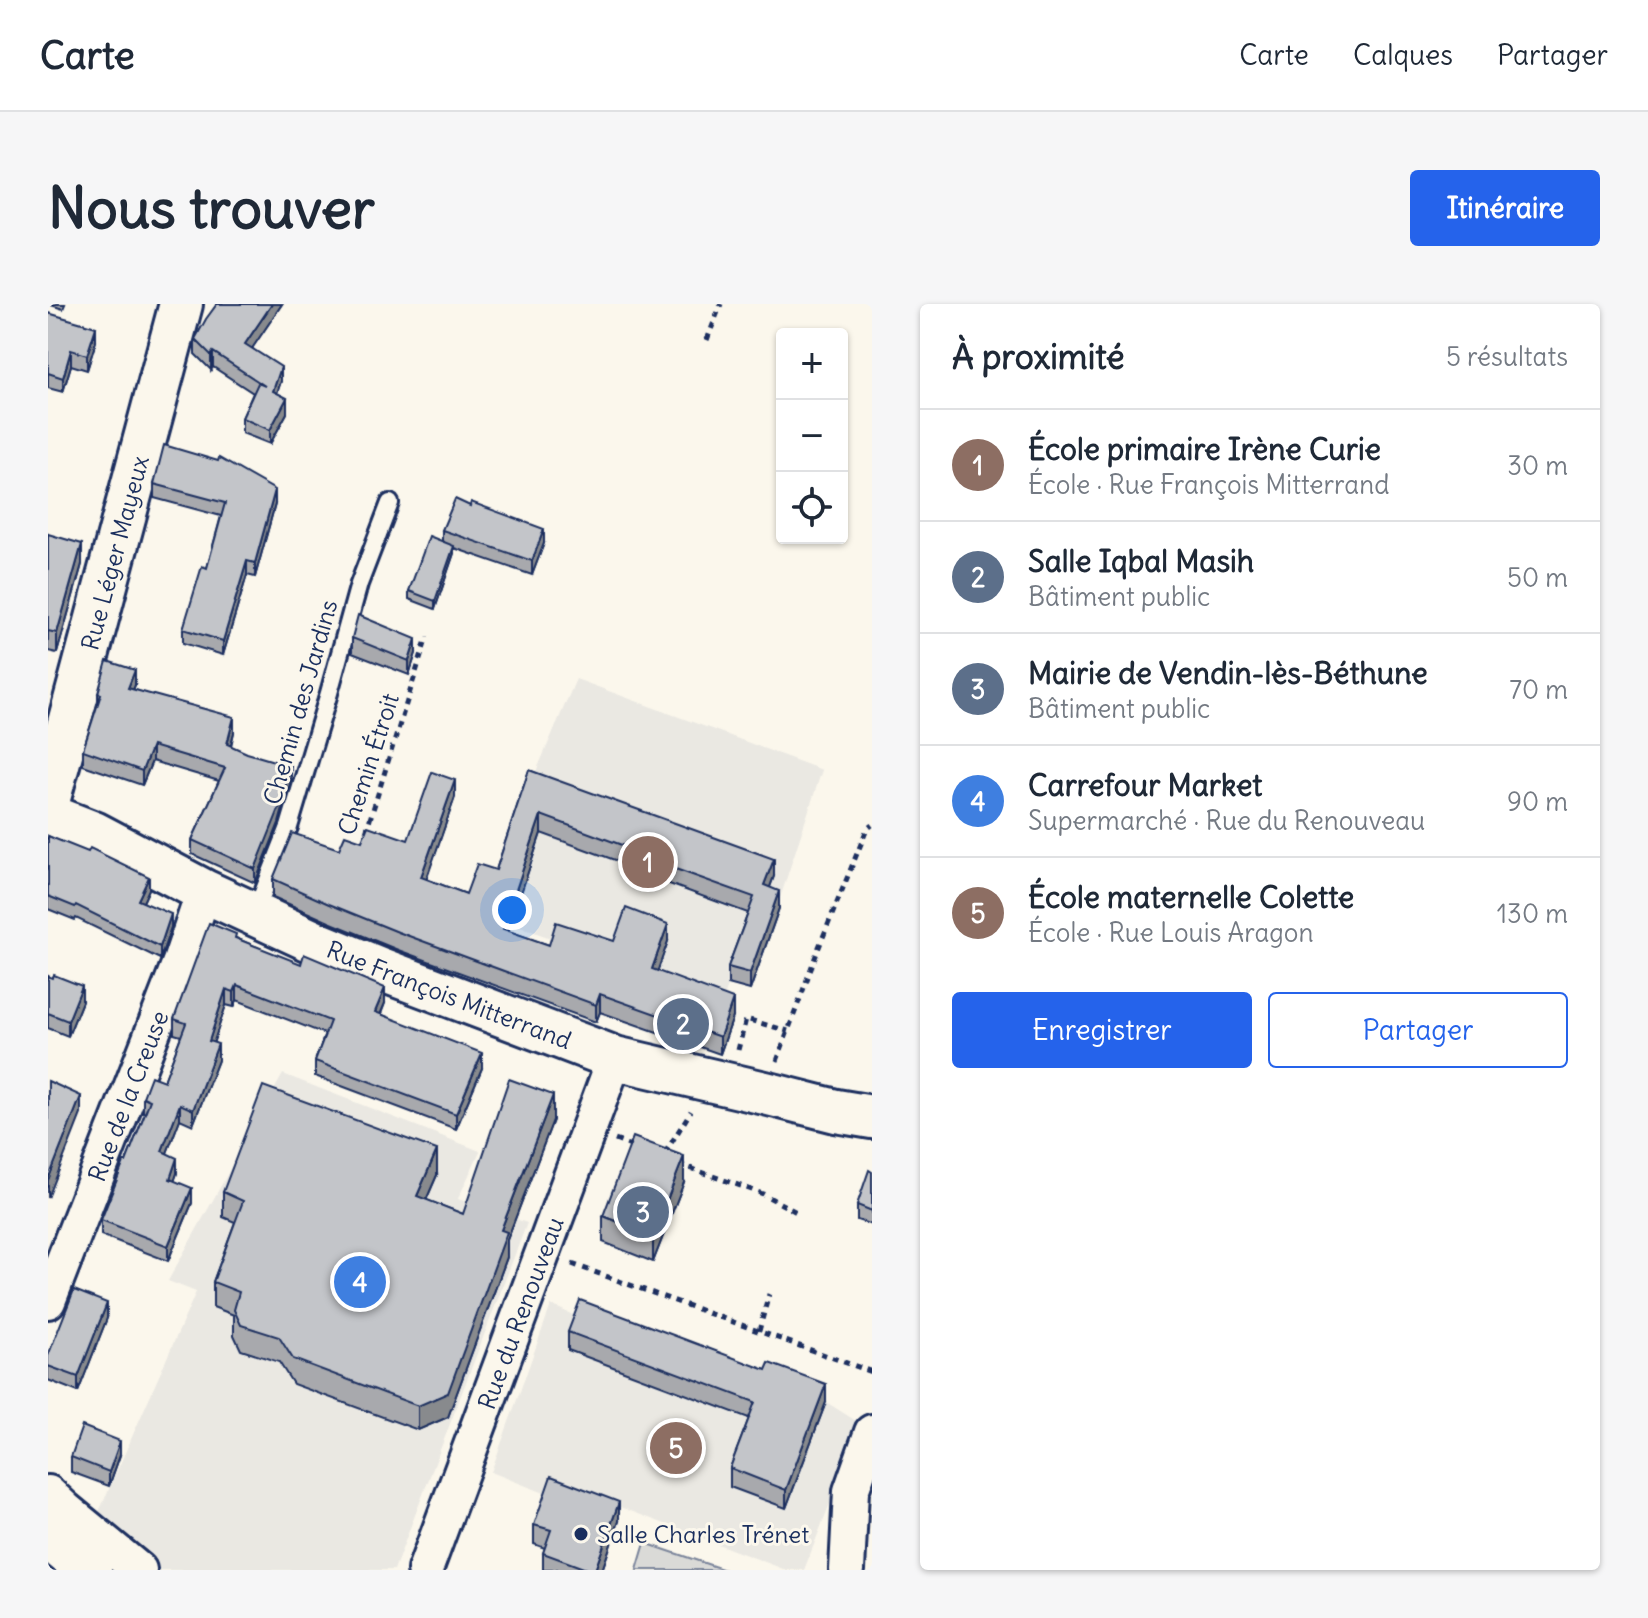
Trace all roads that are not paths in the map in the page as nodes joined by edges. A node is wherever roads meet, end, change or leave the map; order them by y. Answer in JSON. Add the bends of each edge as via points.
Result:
{"nodes":[{"id":1,"x":181,"y":304,"type":"edge"},
{"id":2,"x":390,"y":503,"type":"dead end"},
{"id":3,"x":48,"y":802,"type":"edge"},
{"id":4,"x":48,"y":815,"type":"edge"},
{"id":5,"x":204,"y":891,"type":"junction"},
{"id":6,"x":254,"y":914,"type":"junction"},
{"id":7,"x":615,"y":1058,"type":"junction"},
{"id":8,"x":872,"y":1117,"type":"edge"},
{"id":9,"x":48,"y":1301,"type":"edge"},
{"id":10,"x":872,"y":1432,"type":"edge"},
{"id":11,"x":48,"y":1493,"type":"edge"},
{"id":12,"x":48,"y":1536,"type":"edge"},
{"id":13,"x":89,"y":1570,"type":"edge"},
{"id":14,"x":139,"y":1570,"type":"edge"},
{"id":15,"x":425,"y":1570,"type":"edge"},
{"id":16,"x":847,"y":1570,"type":"edge"}],
"edges":[{"from":1,"to":3,"type":"street","name":"Rue Léger Mayeux"},
{"from":2,"to":6,"type":"lane","name":"Chemin des Jardins","via":[[359,584],[289,827]]},
{"from":4,"to":5,"type":"street","name":"Rue François Mitterrand"},
{"from":5,"to":6,"type":"street","name":"Rue François Mitterrand"},
{"from":5,"to":9,"type":"street","name":"Rue de la Creuse"},
{"from":6,"to":7,"type":"street","name":"Rue François Mitterrand","via":[[380,969]]},
{"from":7,"to":8,"type":"street","name":"Rue François Mitterrand","via":[[721,1067],[765,1093]]},
{"from":7,"to":15,"type":"street","name":"Rue du Renouveau"},
{"from":10,"to":16,"type":"street","via":[[851,1491]]},
{"from":11,"to":14,"type":"street"},
{"from":12,"to":13,"type":"main road"}]}
